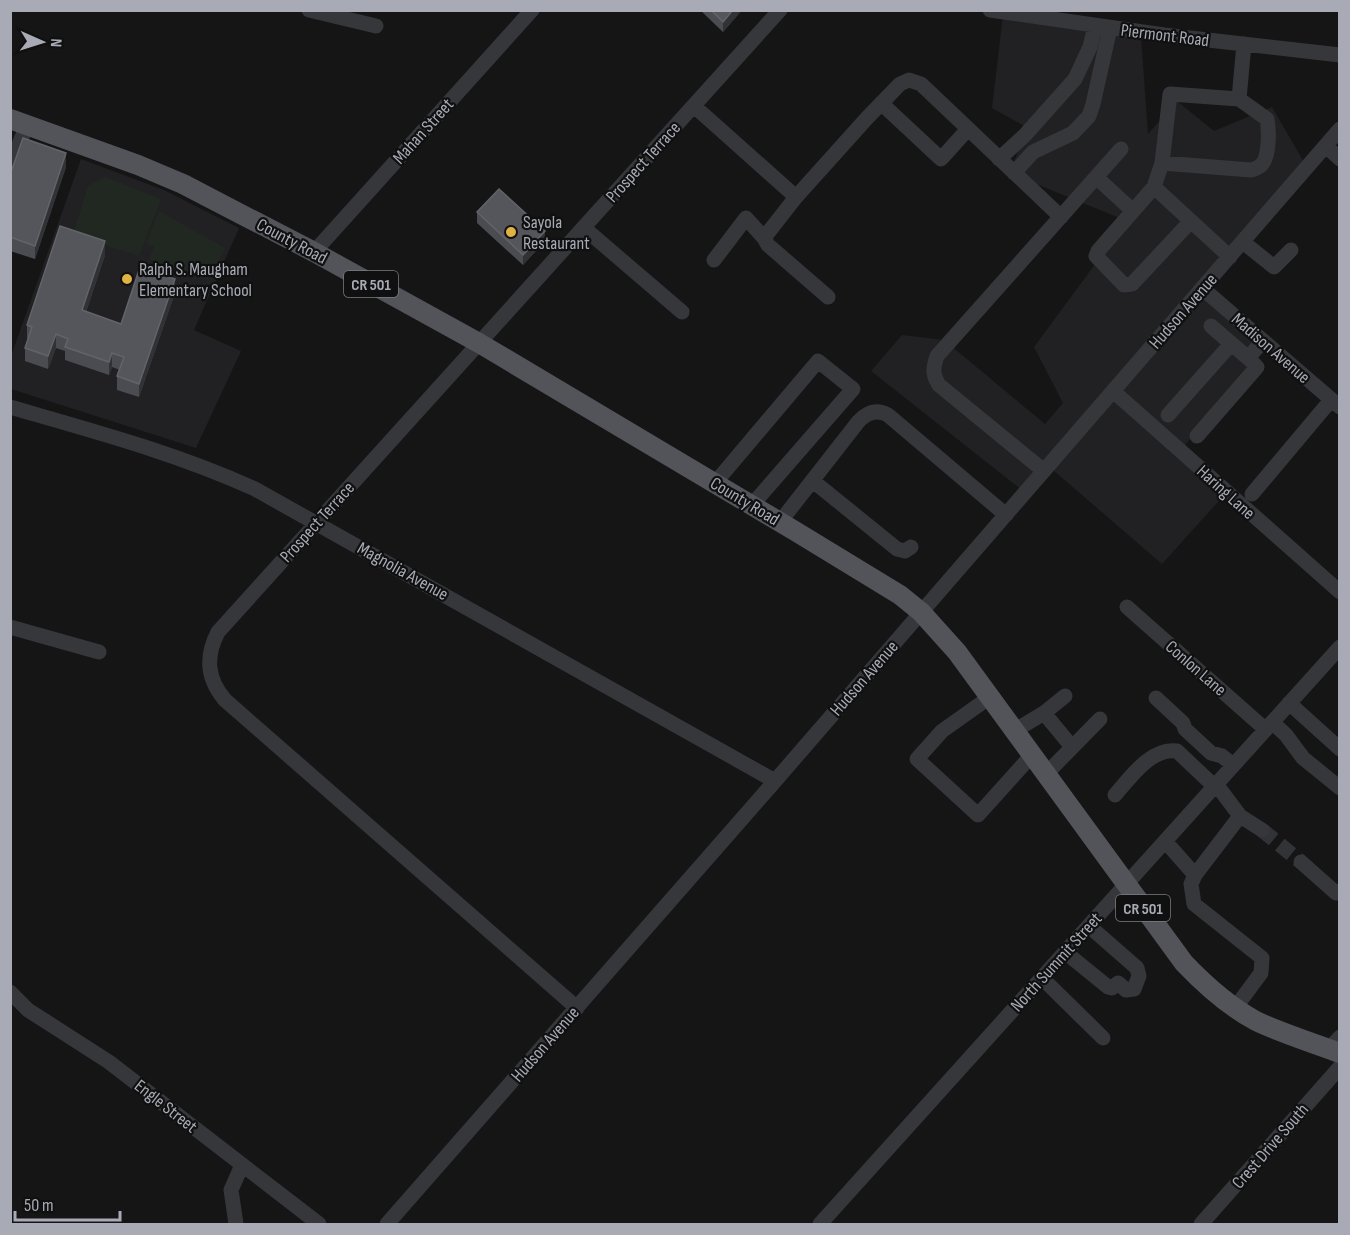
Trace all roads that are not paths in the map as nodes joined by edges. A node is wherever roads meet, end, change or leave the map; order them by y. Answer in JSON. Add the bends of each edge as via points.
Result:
{"nodes":[{"id":1,"x":309,"y":10,"type":"edge"},
{"id":2,"x":532,"y":10,"type":"edge"},
{"id":3,"x":780,"y":10,"type":"edge"},
{"id":4,"x":990,"y":10,"type":"edge"},
{"id":5,"x":376,"y":26,"type":"dead end"},
{"id":6,"x":1102,"y":27,"type":"junction"},
{"id":7,"x":1244,"y":44,"type":"junction"},
{"id":8,"x":1340,"y":55,"type":"edge"},
{"id":9,"x":1239,"y":99,"type":"junction"},
{"id":10,"x":881,"y":103,"type":"junction"},
{"id":11,"x":694,"y":106,"type":"junction"},
{"id":12,"x":1040,"y":118,"type":"junction"},
{"id":13,"x":19,"y":122,"type":"edge"},
{"id":14,"x":968,"y":129,"type":"junction"},
{"id":15,"x":1340,"y":129,"type":"edge"},
{"id":16,"x":1051,"y":144,"type":"junction"},
{"id":17,"x":1326,"y":146,"type":"junction"},
{"id":18,"x":1121,"y":149,"type":"dead end"},
{"id":19,"x":999,"y":159,"type":"junction"},
{"id":20,"x":1340,"y":159,"type":"edge"},
{"id":21,"x":1162,"y":163,"type":"junction"},
{"id":22,"x":10,"y":166,"type":"edge"},
{"id":23,"x":1014,"y":172,"type":"junction"},
{"id":24,"x":1096,"y":177,"type":"junction"},
{"id":25,"x":1154,"y":187,"type":"junction"},
{"id":26,"x":796,"y":197,"type":"junction"},
{"id":27,"x":1133,"y":210,"type":"junction"},
{"id":28,"x":1061,"y":217,"type":"junction"},
{"id":29,"x":1191,"y":221,"type":"junction"},
{"id":30,"x":584,"y":228,"type":"junction"},
{"id":31,"x":764,"y":238,"type":"junction"},
{"id":32,"x":1243,"y":242,"type":"junction"},
{"id":33,"x":1291,"y":250,"type":"dead end"},
{"id":34,"x":314,"y":252,"type":"junction"},
{"id":35,"x":1230,"y":257,"type":"junction"},
{"id":36,"x":714,"y":260,"type":"dead end"},
{"id":37,"x":1202,"y":288,"type":"junction"},
{"id":38,"x":828,"y":297,"type":"dead end"},
{"id":39,"x":682,"y":312,"type":"dead end"},
{"id":40,"x":1210,"y":326,"type":"dead end"},
{"id":41,"x":1263,"y":341,"type":"junction"},
{"id":42,"x":479,"y":343,"type":"junction"},
{"id":43,"x":1232,"y":344,"type":"junction"},
{"id":44,"x":1248,"y":358,"type":"junction"},
{"id":45,"x":1113,"y":391,"type":"junction"},
{"id":46,"x":1335,"y":404,"type":"edge"},
{"id":47,"x":10,"y":407,"type":"edge"},
{"id":48,"x":1168,"y":415,"type":"dead end"},
{"id":49,"x":1197,"y":436,"type":"dead end"},
{"id":50,"x":1044,"y":471,"type":"junction"},
{"id":51,"x":813,"y":481,"type":"junction"},
{"id":52,"x":715,"y":483,"type":"junction"},
{"id":53,"x":1252,"y":494,"type":"dead end"},
{"id":54,"x":752,"y":506,"type":"junction"},
{"id":55,"x":1006,"y":514,"type":"junction"},
{"id":56,"x":316,"y":522,"type":"junction"},
{"id":57,"x":780,"y":522,"type":"junction"},
{"id":58,"x":911,"y":547,"type":"dead end"},
{"id":59,"x":1340,"y":592,"type":"edge"},
{"id":60,"x":1127,"y":607,"type":"dead end"},
{"id":61,"x":921,"y":612,"type":"junction"},
{"id":62,"x":10,"y":627,"type":"edge"},
{"id":63,"x":1340,"y":647,"type":"edge"},
{"id":64,"x":99,"y":652,"type":"dead end"},
{"id":65,"x":1065,"y":696,"type":"dead end"},
{"id":66,"x":990,"y":697,"type":"junction"},
{"id":67,"x":1156,"y":698,"type":"dead end"},
{"id":68,"x":1289,"y":703,"type":"junction"},
{"id":69,"x":1044,"y":712,"type":"junction"},
{"id":70,"x":1100,"y":719,"type":"dead end"},
{"id":71,"x":1269,"y":725,"type":"junction"},
{"id":72,"x":1014,"y":731,"type":"junction"},
{"id":73,"x":1072,"y":747,"type":"junction"},
{"id":74,"x":1340,"y":749,"type":"edge"},
{"id":75,"x":1032,"y":755,"type":"junction"},
{"id":76,"x":1228,"y":760,"type":"junction"},
{"id":77,"x":1046,"y":774,"type":"junction"},
{"id":78,"x":775,"y":781,"type":"junction"},
{"id":79,"x":1215,"y":785,"type":"junction"},
{"id":80,"x":1340,"y":788,"type":"edge"},
{"id":81,"x":1115,"y":795,"type":"dead end"},
{"id":82,"x":1240,"y":816,"type":"junction"},
{"id":83,"x":1262,"y":830,"type":"tunnel mouth"},
{"id":84,"x":1165,"y":841,"type":"junction"},
{"id":85,"x":1301,"y":862,"type":"tunnel mouth"},
{"id":86,"x":1195,"y":875,"type":"junction"},
{"id":87,"x":1126,"y":884,"type":"junction"},
{"id":88,"x":1340,"y":891,"type":"edge"},
{"id":89,"x":1089,"y":926,"type":"junction"},
{"id":90,"x":1065,"y":952,"type":"junction"},
{"id":91,"x":1042,"y":978,"type":"junction"},
{"id":92,"x":10,"y":992,"type":"edge"},
{"id":93,"x":577,"y":1008,"type":"junction"},
{"id":94,"x":1235,"y":1008,"type":"junction"},
{"id":95,"x":1103,"y":1038,"type":"dead end"},
{"id":96,"x":1336,"y":1046,"type":"edge"},
{"id":97,"x":1340,"y":1067,"type":"edge"},
{"id":98,"x":242,"y":1165,"type":"junction"},
{"id":99,"x":236,"y":1224,"type":"edge"},
{"id":100,"x":319,"y":1224,"type":"edge"},
{"id":101,"x":387,"y":1224,"type":"edge"},
{"id":102,"x":820,"y":1224,"type":"edge"},
{"id":103,"x":1201,"y":1224,"type":"edge"}],
"edges":[{"from":1,"to":5,"type":"street"},
{"from":2,"to":34,"type":"street","name":"Mahan Street"},
{"from":3,"to":11,"type":"street","name":"Prospect Terrace"},
{"from":4,"to":6,"type":"street","name":"Piermont Road"},
{"from":6,"to":7,"type":"street","name":"Piermont Road"},
{"from":6,"to":12,"type":"street","via":[[1075,79]]},
{"from":6,"to":16,"type":"street","via":[[1089,116],[1072,133]]},
{"from":7,"to":8,"type":"street","name":"Piermont Road"},
{"from":7,"to":9,"type":"street"},
{"from":9,"to":21,"type":"street","via":[[1170,94]]},
{"from":9,"to":21,"type":"street","via":[[1268,118],[1265,160],[1260,167],[1251,170]]},
{"from":10,"to":14,"type":"street","via":[[909,80],[921,84]]},
{"from":10,"to":14,"type":"street","via":[[941,159]]},
{"from":10,"to":26,"type":"street"},
{"from":11,"to":26,"type":"street"},
{"from":11,"to":30,"type":"street","name":"Prospect Terrace"},
{"from":12,"to":16,"type":"street"},
{"from":12,"to":19,"type":"street"},
{"from":13,"to":22,"type":"street"},
{"from":13,"to":34,"type":"main road","name":"County Road","number":"CR 501","via":[[183,184]]},
{"from":14,"to":19,"type":"street"},
{"from":15,"to":17,"type":"street","name":"Hudson Avenue"},
{"from":16,"to":23,"type":"street","via":[[1033,152]]},
{"from":17,"to":20,"type":"street"},
{"from":17,"to":32,"type":"street","name":"Hudson Avenue"},
{"from":18,"to":24,"type":"street"},
{"from":19,"to":23,"type":"street"},
{"from":21,"to":25,"type":"street"},
{"from":23,"to":28,"type":"street"},
{"from":24,"to":27,"type":"street"},
{"from":24,"to":28,"type":"street"},
{"from":25,"to":27,"type":"street"},
{"from":25,"to":29,"type":"street"},
{"from":26,"to":31,"type":"street"},
{"from":27,"to":29,"type":"street","via":[[1096,256],[1124,285],[1132,284]]},
{"from":28,"to":50,"type":"street","via":[[937,356],[933,369],[939,385]]},
{"from":29,"to":35,"type":"street"},
{"from":30,"to":39,"type":"street"},
{"from":30,"to":42,"type":"street","name":"Prospect Terrace"},
{"from":31,"to":36,"type":"street","via":[[746,218]]},
{"from":31,"to":38,"type":"street"},
{"from":32,"to":33,"type":"street","via":[[1274,267]]},
{"from":32,"to":35,"type":"street","name":"Hudson Avenue"},
{"from":34,"to":42,"type":"main road","name":"County Road","number":"CR 501"},
{"from":35,"to":37,"type":"street","name":"Hudson Avenue"},
{"from":37,"to":41,"type":"street","name":"Madison Avenue"},
{"from":37,"to":45,"type":"street","name":"Hudson Avenue"},
{"from":40,"to":43,"type":"street"},
{"from":41,"to":44,"type":"street"},
{"from":41,"to":46,"type":"street","name":"Madison Avenue"},
{"from":42,"to":52,"type":"main road","name":"County Road","number":"CR 501"},
{"from":42,"to":56,"type":"street","name":"Prospect Terrace"},
{"from":43,"to":44,"type":"street"},
{"from":43,"to":48,"type":"street"},
{"from":44,"to":49,"type":"street","via":[[1257,367]]},
{"from":45,"to":50,"type":"street","name":"Hudson Avenue"},
{"from":45,"to":59,"type":"street","name":"Haring Lane"},
{"from":46,"to":53,"type":"street"},
{"from":47,"to":56,"type":"street","name":"Magnolia Avenue","via":[[213,470]]},
{"from":50,"to":55,"type":"street","name":"Hudson Avenue"},
{"from":51,"to":55,"type":"street","via":[[864,416],[883,412]]},
{"from":51,"to":57,"type":"street"},
{"from":51,"to":58,"type":"street","via":[[849,501],[897,549],[905,551]]},
{"from":52,"to":54,"type":"main road","name":"County Road","number":"CR 501"},
{"from":52,"to":54,"type":"street","via":[[818,361],[853,388]]},
{"from":54,"to":57,"type":"main road","name":"County Road","number":"CR 501"},
{"from":55,"to":61,"type":"street","name":"Hudson Avenue"},
{"from":56,"to":78,"type":"street","name":"Magnolia Avenue"},
{"from":56,"to":93,"type":"street","name":"Prospect Terrace","via":[[218,632],[209,656],[217,691]]},
{"from":57,"to":61,"type":"main road","name":"County Road","number":"CR 501"},
{"from":60,"to":71,"type":"street","name":"Conlon Lane"},
{"from":61,"to":66,"type":"main road","name":"County Road","number":"CR 501","via":[[943,634]]},
{"from":61,"to":78,"type":"street","name":"Hudson Avenue"},
{"from":62,"to":64,"type":"street"},
{"from":63,"to":68,"type":"street","name":"North Summit Street"},
{"from":65,"to":69,"type":"street"},
{"from":66,"to":72,"type":"main road","name":"County Road","number":"CR 501"},
{"from":66,"to":75,"type":"street","via":[[942,731],[917,759],[978,815]]},
{"from":67,"to":76,"type":"street","via":[[1210,753]]},
{"from":68,"to":71,"type":"street","name":"North Summit Street"},
{"from":68,"to":74,"type":"street"},
{"from":69,"to":72,"type":"street"},
{"from":69,"to":73,"type":"street"},
{"from":70,"to":73,"type":"street"},
{"from":71,"to":76,"type":"street","name":"North Summit Street"},
{"from":71,"to":80,"type":"street","name":"Conlon Lane","via":[[1286,735],[1303,758]]},
{"from":72,"to":75,"type":"main road","name":"County Road","number":"CR 501"},
{"from":73,"to":77,"type":"street"},
{"from":75,"to":77,"type":"main road","name":"County Road","number":"CR 501"},
{"from":76,"to":79,"type":"street","name":"North Summit Street"},
{"from":77,"to":87,"type":"main road","name":"County Road","number":"CR 501"},
{"from":78,"to":93,"type":"street","name":"Hudson Avenue"},
{"from":79,"to":81,"type":"street","via":[[1177,751],[1168,751],[1145,763]]},
{"from":79,"to":82,"type":"street"},
{"from":79,"to":84,"type":"street","name":"North Summit Street"},
{"from":82,"to":83,"type":"street"},
{"from":82,"to":86,"type":"street"},
{"from":84,"to":86,"type":"street"},
{"from":84,"to":87,"type":"street","name":"North Summit Street"},
{"from":85,"to":88,"type":"street","via":[[1336,893]]},
{"from":86,"to":94,"type":"street","via":[[1191,884],[1194,904],[1262,958],[1262,973]]},
{"from":87,"to":89,"type":"street","name":"North Summit Street"},
{"from":87,"to":94,"type":"main road","name":"County Road","number":"CR 501","via":[[1184,963]]},
{"from":89,"to":90,"type":"street","name":"North Summit Street"},
{"from":89,"to":90,"type":"street","via":[[1137,968],[1139,976],[1134,989],[1126,990],[1118,983],[1108,987]]},
{"from":90,"to":91,"type":"street","name":"North Summit Street"},
{"from":91,"to":95,"type":"street"},
{"from":91,"to":102,"type":"street","name":"North Summit Street"},
{"from":92,"to":98,"type":"street","name":"Engle Street","via":[[28,1010],[109,1062]]},
{"from":93,"to":101,"type":"street","name":"Hudson Avenue"},
{"from":94,"to":96,"type":"main road","name":"County Road","number":"CR 501","via":[[1261,1023]]},
{"from":97,"to":103,"type":"street","name":"Crest Drive South"},
{"from":98,"to":99,"type":"street","via":[[231,1190]]},
{"from":98,"to":100,"type":"street","name":"Engle Street"}]}
